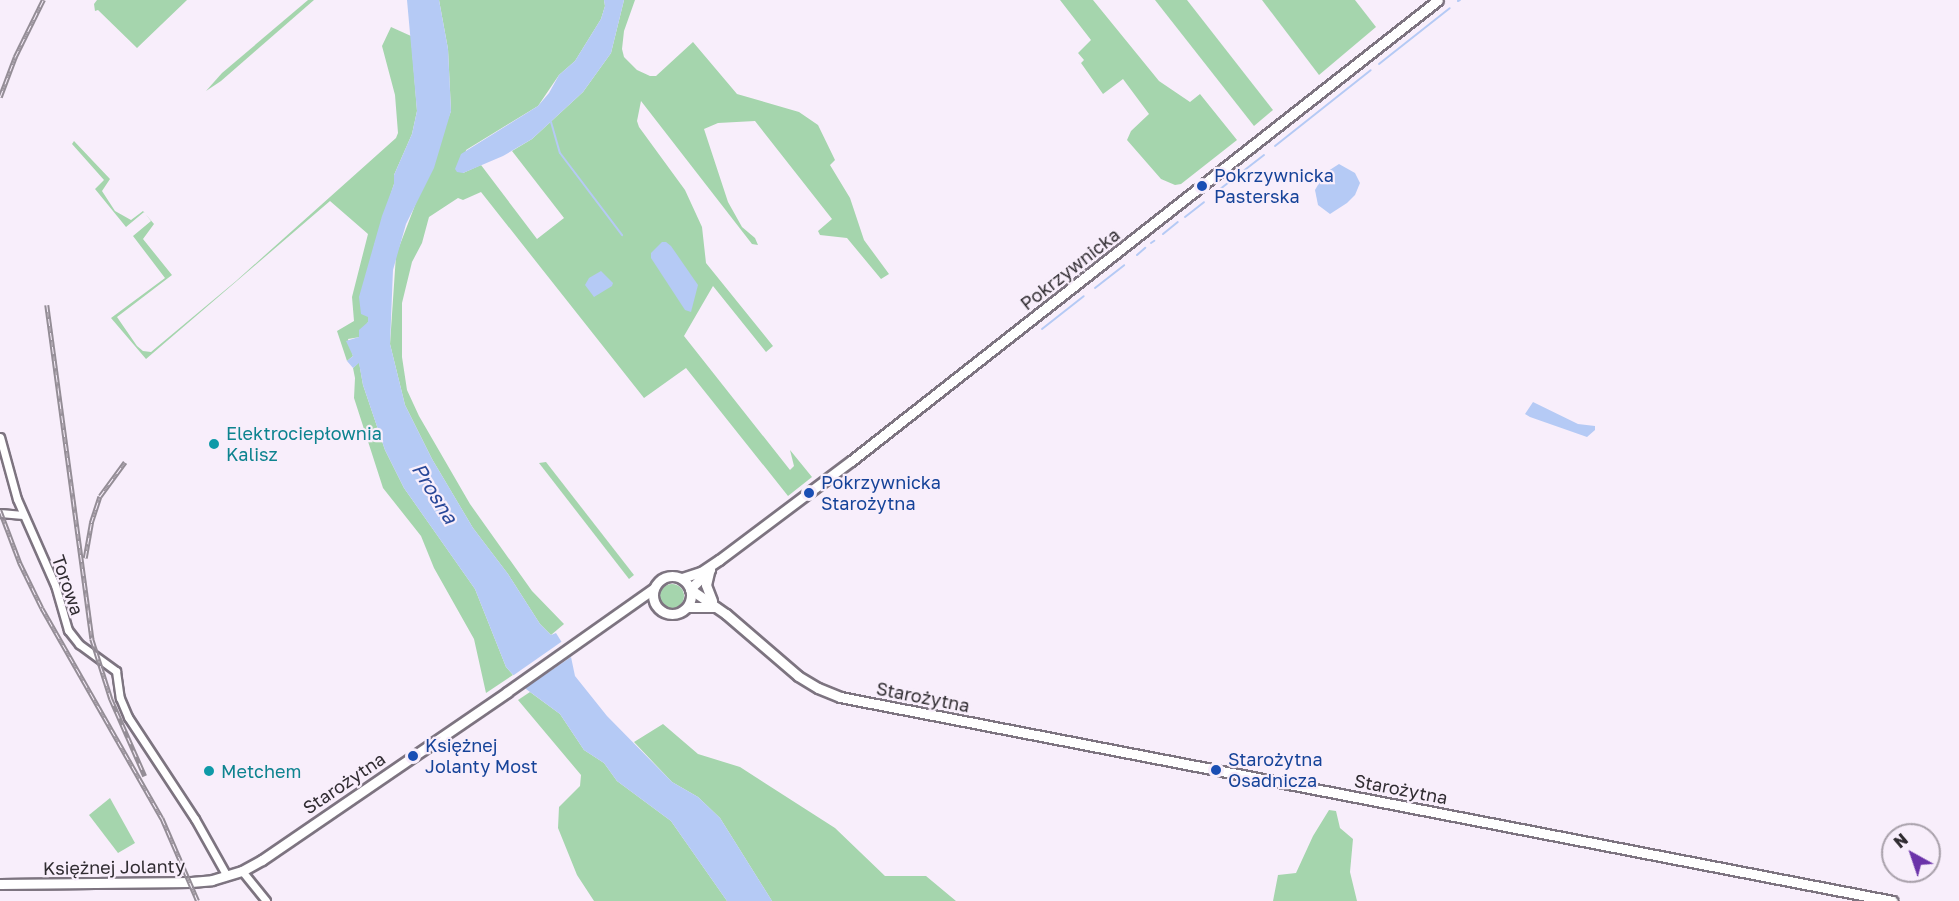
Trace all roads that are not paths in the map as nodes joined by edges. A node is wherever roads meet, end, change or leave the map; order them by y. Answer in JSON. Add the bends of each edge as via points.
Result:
{"nodes":[{"id":1,"x":1438,"y":0,"type":"edge"},
{"id":2,"x":0,"y":437,"type":"edge"},
{"id":3,"x":0,"y":513,"type":"edge"},
{"id":4,"x":23,"y":515,"type":"junction"},
{"id":5,"x":719,"y":560,"type":"junction"},
{"id":6,"x":710,"y":570,"type":"junction"},
{"id":7,"x":682,"y":578,"type":"junction"},
{"id":8,"x":653,"y":589,"type":"junction"},
{"id":9,"x":690,"y":589,"type":"junction"},
{"id":10,"x":631,"y":607,"type":"junction"},
{"id":11,"x":688,"y":607,"type":"junction"},
{"id":12,"x":717,"y":607,"type":"junction"},
{"id":13,"x":657,"y":608,"type":"junction"},
{"id":14,"x":242,"y":871,"type":"junction"},
{"id":15,"x":227,"y":876,"type":"junction"},
{"id":16,"x":0,"y":884,"type":"edge"},
{"id":17,"x":266,"y":901,"type":"edge"},
{"id":18,"x":1892,"y":901,"type":"edge"}],
"edges":[{"from":1,"to":5,"type":"street","name":"Pokrzywnicka","via":[[950,384]]},
{"from":2,"to":4,"type":"street","name":"Torowa"},
{"from":3,"to":4,"type":"street"},
{"from":4,"to":15,"type":"street","name":"Torowa","via":[[55,585],[68,630],[79,644],[116,671],[128,717]]},
{"from":5,"to":6,"type":"street","name":"Pokrzywnicka"},
{"from":5,"to":7,"type":"street","name":"Pokrzywnicka"},
{"from":6,"to":9,"type":"street","name":"Pokrzywnicka"},
{"from":6,"to":12,"type":"street","via":[[706,585]]},
{"from":7,"to":8,"type":"street","via":[[665,577]]},
{"from":7,"to":9,"type":"street"},
{"from":8,"to":10,"type":"street"},
{"from":8,"to":13,"type":"street"},
{"from":9,"to":11,"type":"street"},
{"from":9,"to":12,"type":"street","name":"Starożytna"},
{"from":10,"to":13,"type":"street"},
{"from":10,"to":14,"type":"street","name":"Starożytna"},
{"from":11,"to":12,"type":"street"},
{"from":11,"to":13,"type":"street","via":[[672,615]]},
{"from":12,"to":18,"type":"street","name":"Starożytna","via":[[798,676],[840,697]]},
{"from":14,"to":15,"type":"street","name":"Starożytna"},
{"from":14,"to":17,"type":"street"},
{"from":15,"to":16,"type":"street","name":"Księżnej Jolanty","via":[[186,883]]}]}
